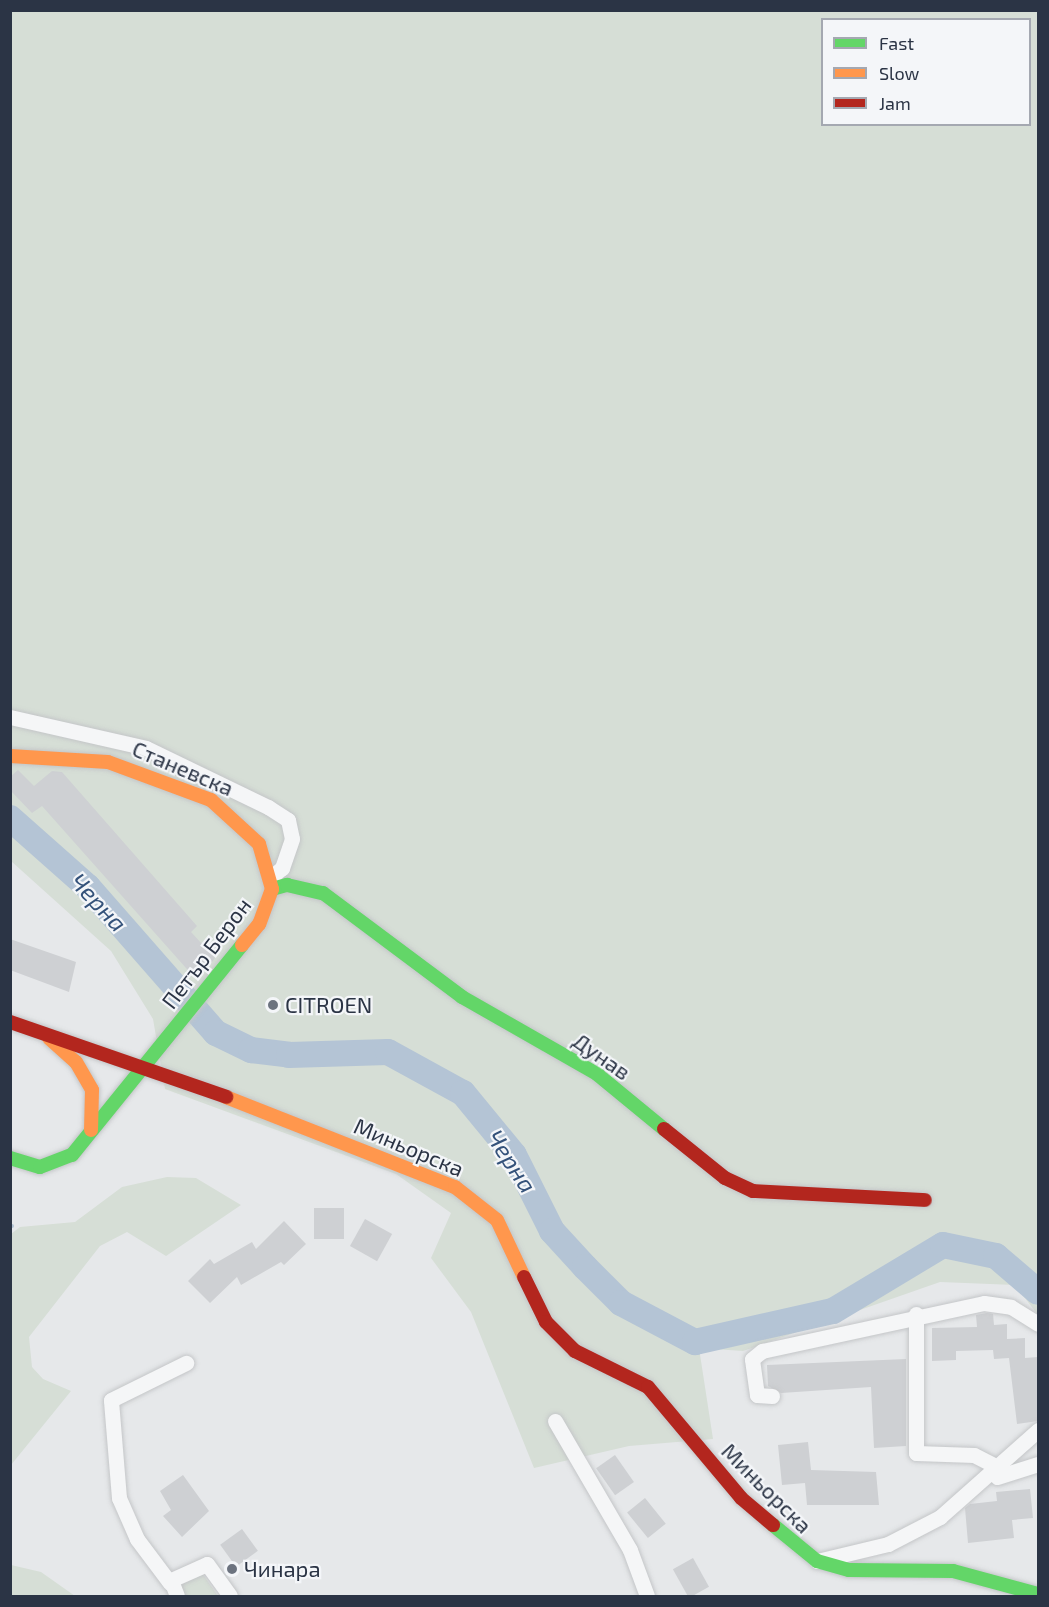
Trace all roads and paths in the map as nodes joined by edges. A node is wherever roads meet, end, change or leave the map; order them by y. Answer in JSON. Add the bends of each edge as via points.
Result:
{"nodes":[{"id":1,"x":10,"y":717,"type":"edge"},
{"id":2,"x":12,"y":755,"type":"edge"},
{"id":3,"x":272,"y":883,"type":"junction"},
{"id":4,"x":10,"y":1022,"type":"edge"},
{"id":5,"x":39,"y":1030,"type":"junction"},
{"id":6,"x":145,"y":1065,"type":"junction"},
{"id":7,"x":90,"y":1133,"type":"junction"},
{"id":8,"x":10,"y":1158,"type":"edge"},
{"id":9,"x":925,"y":1200,"type":"dead end"},
{"id":10,"x":916,"y":1314,"type":"junction"},
{"id":11,"x":1038,"y":1324,"type":"edge"},
{"id":12,"x":186,"y":1363,"type":"dead end"},
{"id":13,"x":772,"y":1396,"type":"dead end"},
{"id":14,"x":555,"y":1420,"type":"dead end"},
{"id":15,"x":1038,"y":1430,"type":"edge"},
{"id":16,"x":1038,"y":1464,"type":"edge"},
{"id":17,"x":999,"y":1468,"type":"junction"},
{"id":18,"x":983,"y":1483,"type":"junction"},
{"id":19,"x":817,"y":1561,"type":"junction"},
{"id":20,"x":173,"y":1590,"type":"edge"},
{"id":21,"x":1038,"y":1594,"type":"edge"},
{"id":22,"x":232,"y":1595,"type":"edge"},
{"id":23,"x":647,"y":1596,"type":"edge"}],
"edges":[{"from":1,"to":3,"type":"street","name":"Станевска","via":[[146,748],[268,807],[288,820],[292,839]]},
{"from":2,"to":3,"type":"street","via":[[81,756],[184,787],[245,826]]},
{"from":3,"to":6,"type":"street","name":"Петър Берон","via":[[260,924]]},
{"from":3,"to":9,"type":"street","name":"Дунав","via":[[323,893],[462,997],[597,1074],[725,1179],[753,1191]]},
{"from":4,"to":5,"type":"street","name":"Миньорска"},
{"from":5,"to":6,"type":"street","name":"Миньорска"},
{"from":5,"to":7,"type":"street","via":[[85,1075],[95,1103]]},
{"from":6,"to":7,"type":"street"},
{"from":6,"to":19,"type":"street","name":"Миньорска","via":[[418,1169],[480,1204],[497,1220],[546,1323],[575,1351],[648,1387],[741,1498]]},
{"from":7,"to":8,"type":"street","via":[[72,1155],[51,1166]]},
{"from":10,"to":11,"type":"street","via":[[993,1302]]},
{"from":10,"to":13,"type":"street","via":[[762,1351],[752,1359],[757,1395]]},
{"from":10,"to":17,"type":"street","via":[[916,1453],[974,1455]]},
{"from":12,"to":20,"type":"street","via":[[111,1400],[119,1498],[137,1539]]},
{"from":14,"to":23,"type":"street","via":[[630,1550]]},
{"from":15,"to":17,"type":"street"},
{"from":16,"to":18,"type":"street"},
{"from":17,"to":18,"type":"street"},
{"from":18,"to":19,"type":"street","via":[[940,1517],[888,1544]]},
{"from":19,"to":21,"type":"street","name":"Миньорска","via":[[849,1570],[953,1571]]},
{"from":20,"to":22,"type":"street","via":[[207,1564]]}]}
